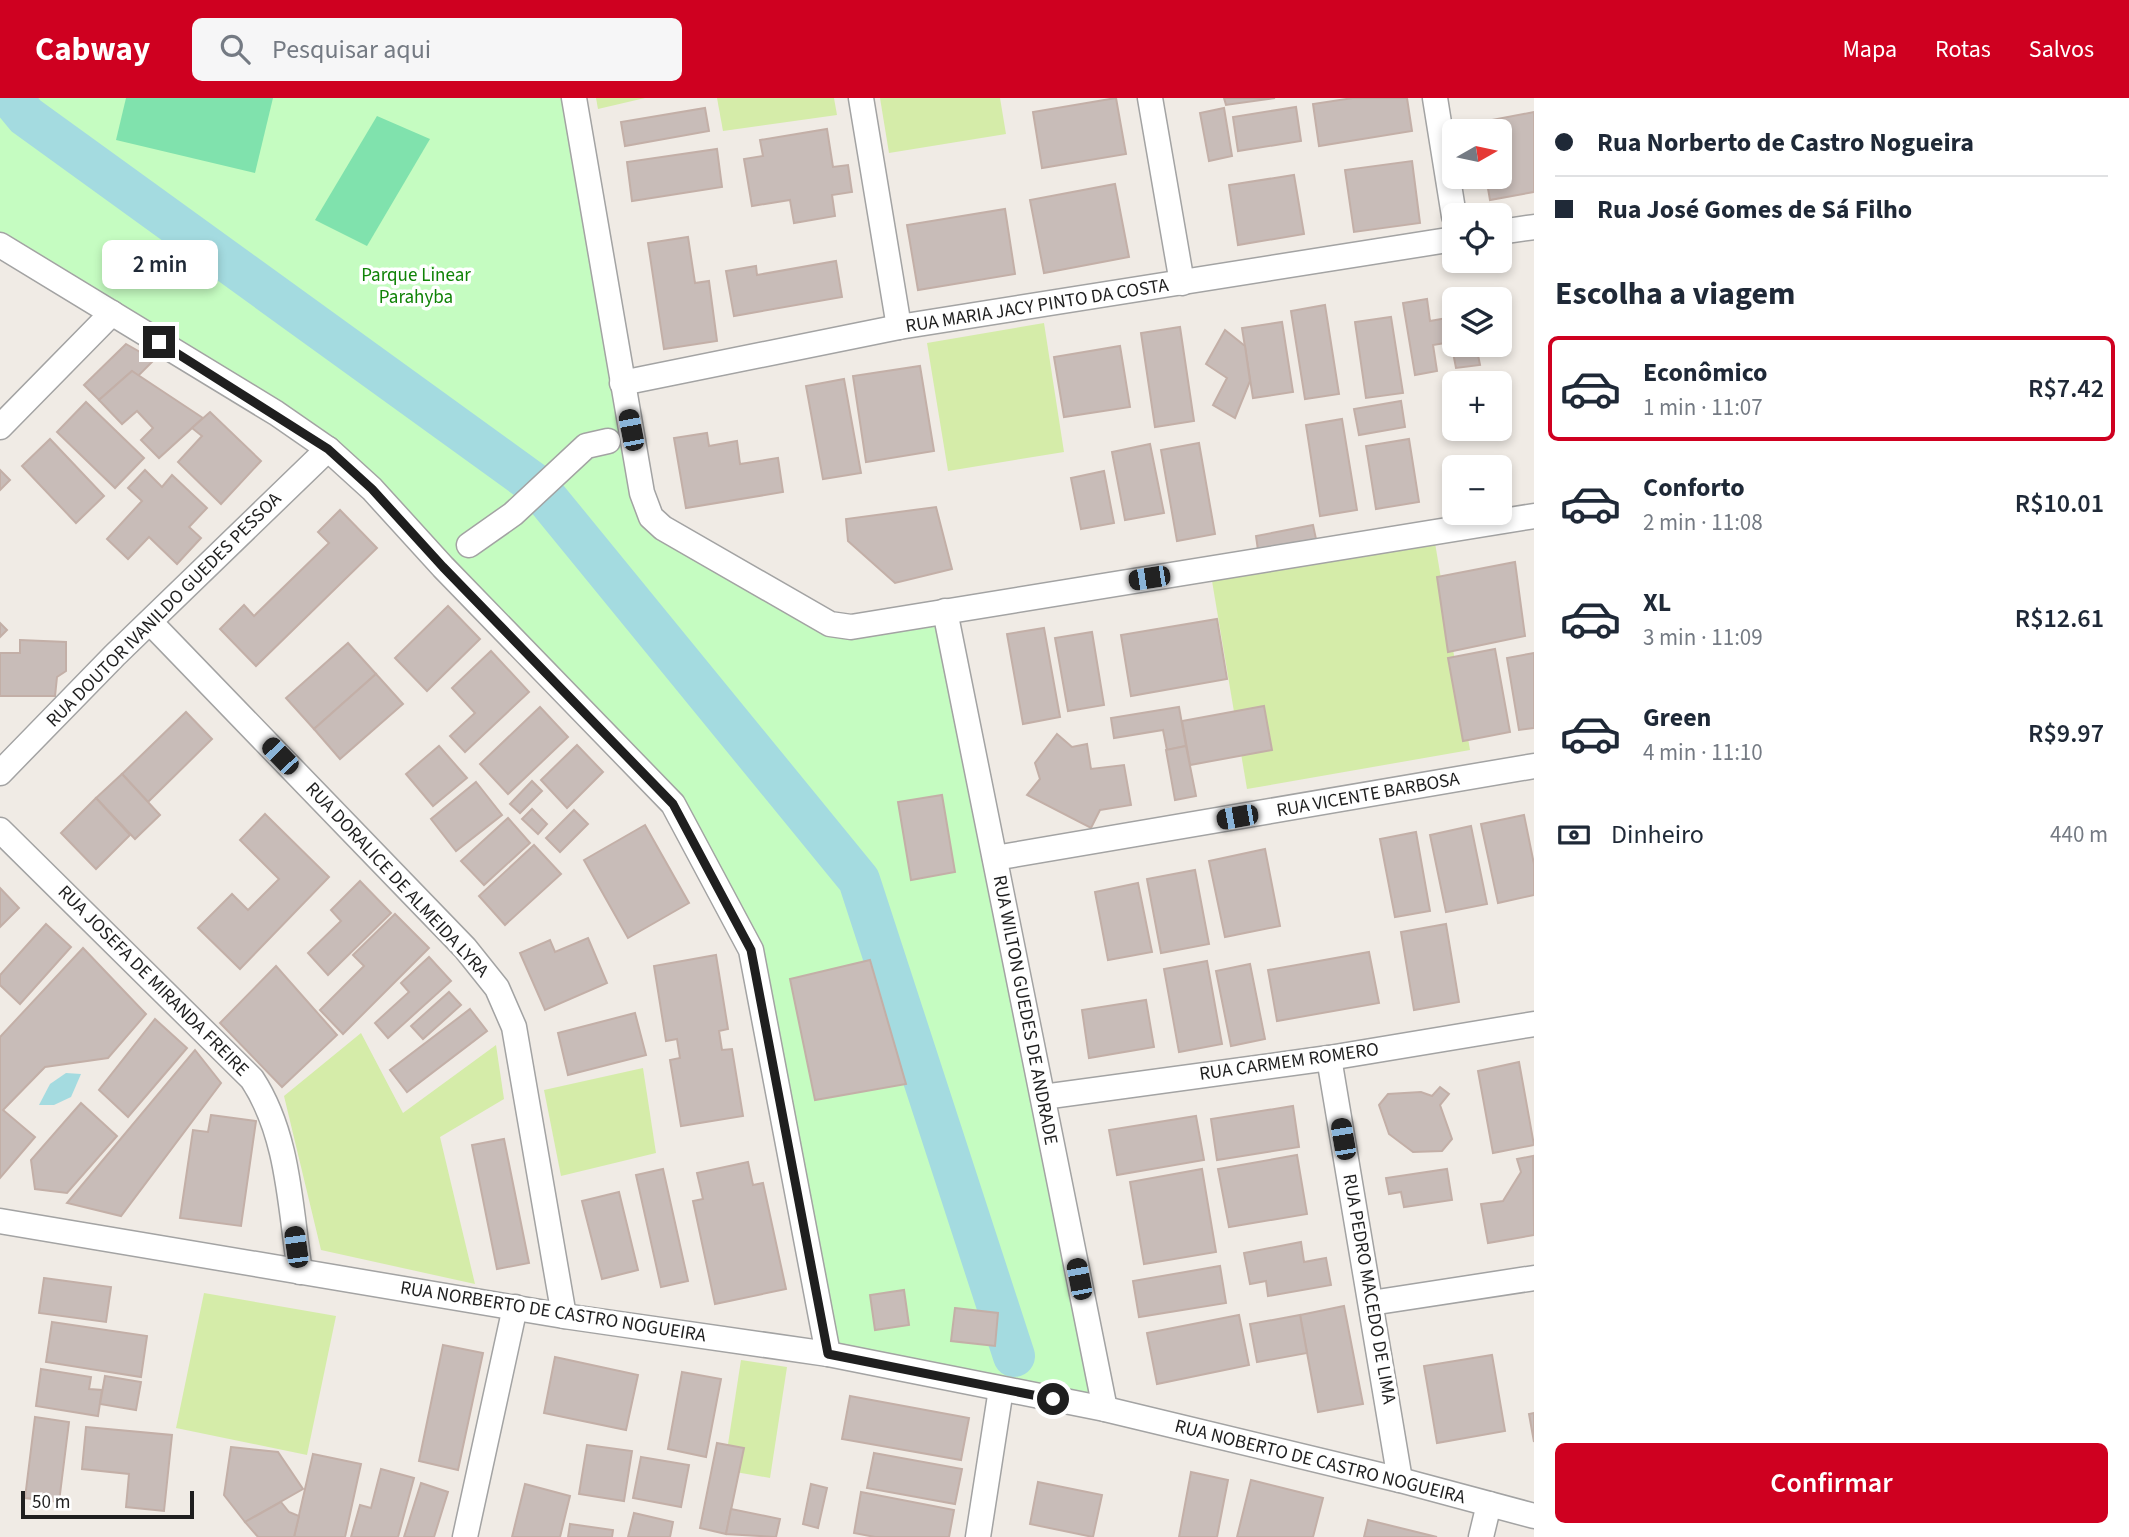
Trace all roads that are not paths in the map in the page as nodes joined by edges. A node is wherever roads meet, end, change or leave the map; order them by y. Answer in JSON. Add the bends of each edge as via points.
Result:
{"nodes":[{"id":1,"x":574,"y":98,"type":"edge"},
{"id":2,"x":861,"y":98,"type":"edge"},
{"id":3,"x":1150,"y":98,"type":"edge"},
{"id":4,"x":1435,"y":98,"type":"edge"},
{"id":5,"x":1452,"y":203,"type":"edge"},
{"id":6,"x":1534,"y":226,"type":"edge"},
{"id":7,"x":1512,"y":230,"type":"edge"},
{"id":8,"x":1442,"y":241,"type":"edge"},
{"id":9,"x":0,"y":246,"type":"edge"},
{"id":10,"x":1182,"y":283,"type":"junction"},
{"id":11,"x":112,"y":313,"type":"junction"},
{"id":12,"x":899,"y":327,"type":"junction"},
{"id":13,"x":622,"y":383,"type":"junction"},
{"id":14,"x":0,"y":427,"type":"edge"},
{"id":15,"x":608,"y":441,"type":"dead end"},
{"id":16,"x":328,"y":449,"type":"junction"},
{"id":17,"x":1534,"y":516,"type":"edge"},
{"id":18,"x":468,"y":545,"type":"dead end"},
{"id":19,"x":945,"y":611,"type":"junction"},
{"id":20,"x":150,"y":622,"type":"junction"},
{"id":21,"x":1534,"y":766,"type":"edge"},
{"id":22,"x":0,"y":773,"type":"edge"},
{"id":23,"x":0,"y":830,"type":"edge"},
{"id":24,"x":995,"y":858,"type":"junction"},
{"id":25,"x":1534,"y":1024,"type":"edge"},
{"id":26,"x":1329,"y":1058,"type":"junction"},
{"id":27,"x":1043,"y":1097,"type":"junction"},
{"id":28,"x":0,"y":1221,"type":"edge"},
{"id":29,"x":300,"y":1272,"type":"junction"},
{"id":30,"x":1534,"y":1278,"type":"edge"},
{"id":31,"x":1371,"y":1303,"type":"junction"},
{"id":32,"x":515,"y":1307,"type":"junction"},
{"id":33,"x":564,"y":1316,"type":"junction"},
{"id":34,"x":828,"y":1354,"type":"junction"},
{"id":35,"x":1001,"y":1389,"type":"junction"},
{"id":36,"x":1105,"y":1409,"type":"junction"},
{"id":37,"x":1400,"y":1480,"type":"junction"},
{"id":38,"x":1489,"y":1504,"type":"junction"},
{"id":39,"x":1534,"y":1516,"type":"edge"},
{"id":40,"x":465,"y":1537,"type":"edge"},
{"id":41,"x":978,"y":1537,"type":"edge"},
{"id":42,"x":1481,"y":1537,"type":"edge"}],
"edges":[{"from":1,"to":13,"type":"street"},
{"from":2,"to":12,"type":"street"},
{"from":3,"to":10,"type":"street"},
{"from":4,"to":5,"type":"street"},
{"from":6,"to":7,"type":"street"},
{"from":8,"to":10,"type":"street","name":"RUA MARIA JACY PINTO DA COSTA"},
{"from":9,"to":11,"type":"street"},
{"from":10,"to":12,"type":"street","name":"RUA MARIA JACY PINTO DA COSTA"},
{"from":11,"to":14,"type":"street"},
{"from":11,"to":16,"type":"street"},
{"from":12,"to":13,"type":"street","name":"RUA MARIA JACY PINTO DA COSTA"},
{"from":13,"to":19,"type":"street","via":[[642,493],[651,517],[663,528],[830,624],[850,627]]},
{"from":15,"to":18,"type":"street","via":[[586,446],[513,514]]},
{"from":16,"to":20,"type":"street","name":"RUA DOUTOR IVANILDO GUEDES PESSOA"},
{"from":16,"to":34,"type":"street","via":[[662,790],[737,918],[759,977]]},
{"from":17,"to":19,"type":"street"},
{"from":19,"to":24,"type":"street","name":"RUA WILTON GUEDES DE ANDRADE"},
{"from":20,"to":22,"type":"street","name":"RUA DOUTOR IVANILDO GUEDES PESSOA"},
{"from":20,"to":33,"type":"street","name":"RUA DORALICE DE ALMEIDA LYRA","via":[[465,948],[497,988],[514,1027]]},
{"from":21,"to":24,"type":"street","name":"RUA VICENTE BARBOSA"},
{"from":23,"to":29,"type":"street","name":"RUA JOSEFA DE MIRANDA FREIRE","via":[[252,1079],[268,1104],[279,1135]]},
{"from":24,"to":27,"type":"street","name":"RUA WILTON GUEDES DE ANDRADE"},
{"from":25,"to":26,"type":"street","name":"RUA CARMEM ROMERO"},
{"from":26,"to":27,"type":"street","name":"RUA CARMEM ROMERO"},
{"from":26,"to":31,"type":"street","name":"RUA PEDRO MACEDO DE LIMA"},
{"from":27,"to":36,"type":"street","name":"RUA WILTON GUEDES DE ANDRADE"},
{"from":28,"to":29,"type":"street","name":"RUA NORBERTO DE CASTRO NOGUEIRA"},
{"from":29,"to":32,"type":"street","name":"RUA NORBERTO DE CASTRO NOGUEIRA"},
{"from":30,"to":31,"type":"street"},
{"from":31,"to":37,"type":"street","name":"RUA PEDRO MACEDO DE LIMA"},
{"from":32,"to":33,"type":"street","name":"RUA NORBERTO DE CASTRO NOGUEIRA"},
{"from":32,"to":40,"type":"street"},
{"from":33,"to":34,"type":"street","name":"RUA NORBERTO DE CASTRO NOGUEIRA"},
{"from":34,"to":35,"type":"street","name":"RUA NORBERTO DE CASTRO NOGUEIRA"},
{"from":35,"to":36,"type":"street","name":"RUA NORBERTO DE CASTRO NOGUEIRA"},
{"from":35,"to":41,"type":"street"},
{"from":36,"to":37,"type":"street","name":"RUA NOBERTO DE CASTRO NOGUEIRA"},
{"from":37,"to":38,"type":"street","name":"RUA NOBERTO DE CASTRO NOGUEIRA"},
{"from":38,"to":39,"type":"street","name":"RUA NOBERTO DE CASTRO NOGUEIRA"},
{"from":38,"to":42,"type":"street"}]}
